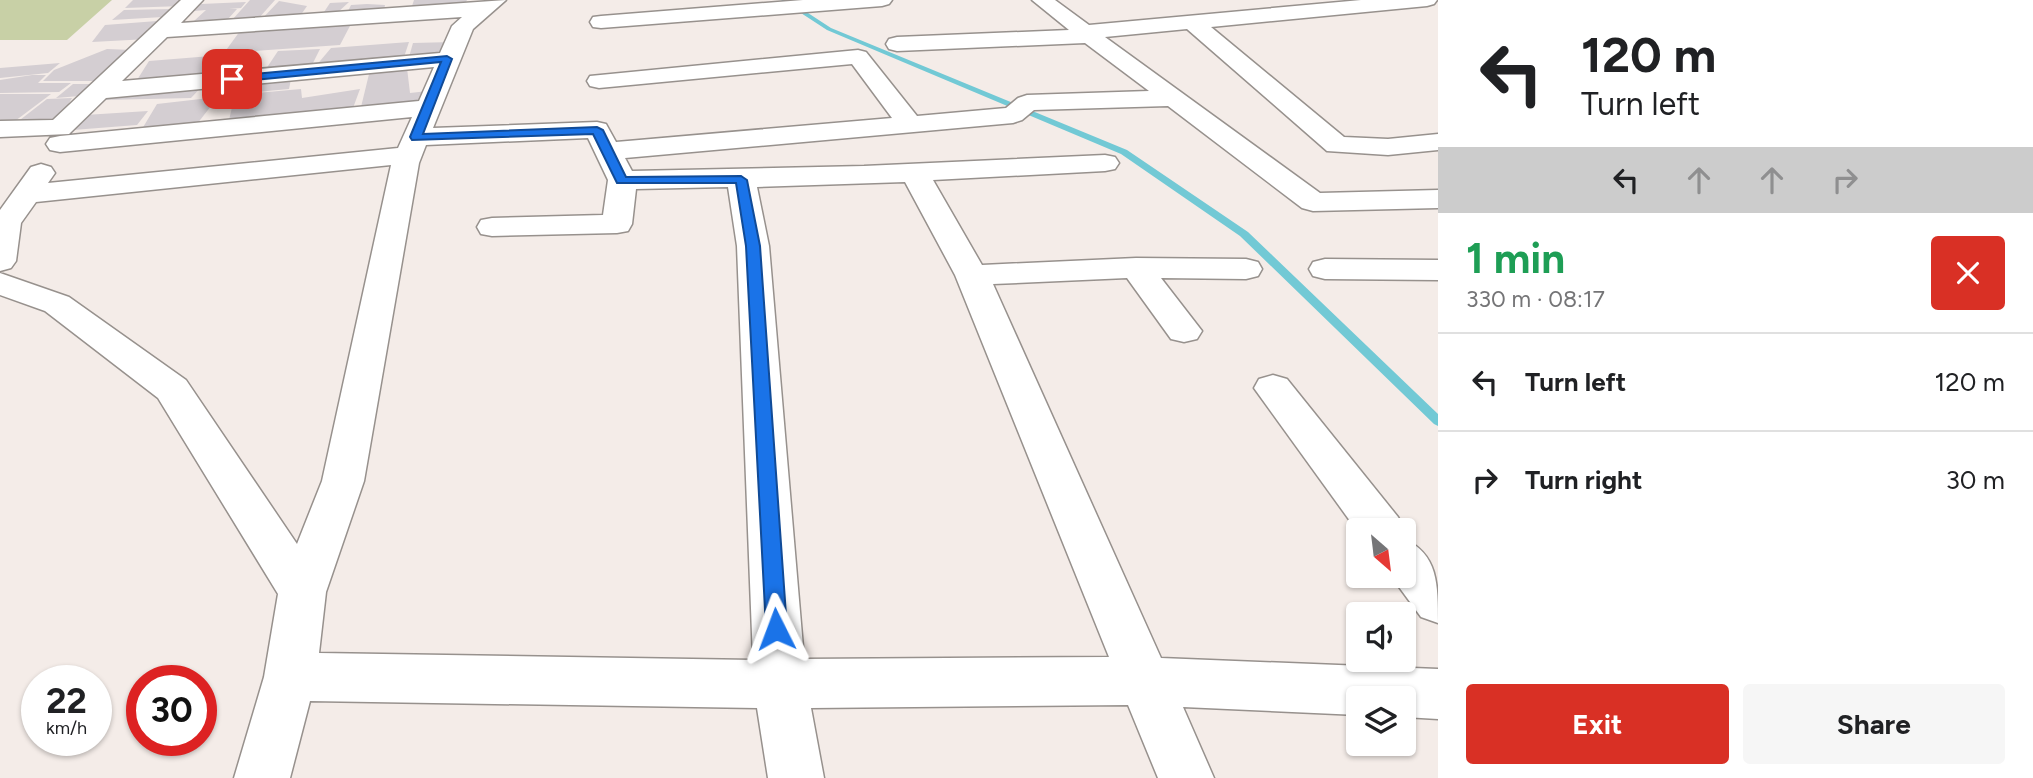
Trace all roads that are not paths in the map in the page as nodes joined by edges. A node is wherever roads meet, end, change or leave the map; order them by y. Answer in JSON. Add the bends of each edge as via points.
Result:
{"nodes":[{"id":1,"x":193,"y":0,"type":"edge"},
{"id":2,"x":882,"y":0,"type":"edge"},
{"id":3,"x":1042,"y":0,"type":"edge"},
{"id":4,"x":1412,"y":1,"type":"edge"},
{"id":5,"x":489,"y":5,"type":"edge"},
{"id":6,"x":741,"y":12,"type":"junction"},
{"id":7,"x":601,"y":22,"type":"dead end"},
{"id":8,"x":1192,"y":22,"type":"junction"},
{"id":9,"x":161,"y":31,"type":"junction"},
{"id":10,"x":1087,"y":34,"type":"junction"},
{"id":11,"x":897,"y":44,"type":"dead end"},
{"id":12,"x":447,"y":59,"type":"junction"},
{"id":13,"x":773,"y":64,"type":"junction"},
{"id":14,"x":599,"y":81,"type":"dead end"},
{"id":15,"x":97,"y":92,"type":"junction"},
{"id":16,"x":1171,"y":98,"type":"junction"},
{"id":17,"x":910,"y":124,"type":"junction"},
{"id":18,"x":0,"y":129,"type":"edge"},
{"id":19,"x":417,"y":133,"type":"junction"},
{"id":20,"x":819,"y":133,"type":"junction"},
{"id":21,"x":60,"y":136,"type":"junction"},
{"id":22,"x":1438,"y":142,"type":"edge"},
{"id":23,"x":607,"y":151,"type":"junction"},
{"id":24,"x":1105,"y":163,"type":"dead end"},
{"id":25,"x":915,"y":174,"type":"junction"},
{"id":26,"x":837,"y":176,"type":"junction"},
{"id":27,"x":622,"y":180,"type":"junction"},
{"id":28,"x":741,"y":180,"type":"junction"},
{"id":29,"x":27,"y":194,"type":"junction"},
{"id":30,"x":1438,"y":199,"type":"edge"},
{"id":31,"x":492,"y":227,"type":"dead end"},
{"id":32,"x":0,"y":261,"type":"edge"},
{"id":33,"x":1136,"y":268,"type":"junction"},
{"id":34,"x":1246,"y":269,"type":"dead end"},
{"id":35,"x":1325,"y":269,"type":"dead end"},
{"id":36,"x":1438,"y":270,"type":"edge"},
{"id":37,"x":972,"y":275,"type":"junction"},
{"id":38,"x":0,"y":283,"type":"edge"},
{"id":39,"x":1184,"y":331,"type":"dead end"},
{"id":40,"x":1273,"y":388,"type":"dead end"},
{"id":41,"x":1373,"y":518,"type":"edge"},
{"id":42,"x":1416,"y":574,"type":"edge"},
{"id":43,"x":302,"y":592,"type":"junction"},
{"id":44,"x":1438,"y":602,"type":"edge"},
{"id":45,"x":290,"y":677,"type":"junction"},
{"id":46,"x":1145,"y":681,"type":"junction"},
{"id":47,"x":780,"y":684,"type":"junction"},
{"id":48,"x":1438,"y":694,"type":"edge"},
{"id":49,"x":262,"y":778,"type":"edge"},
{"id":50,"x":796,"y":778,"type":"edge"},
{"id":51,"x":1186,"y":778,"type":"edge"}],
"edges":[{"from":1,"to":9,"type":"street"},
{"from":2,"to":6,"type":"street"},
{"from":3,"to":10,"type":"street"},
{"from":4,"to":8,"type":"street"},
{"from":5,"to":9,"type":"street"},
{"from":5,"to":12,"type":"street","via":[[463,26]]},
{"from":6,"to":7,"type":"street"},
{"from":6,"to":13,"type":"street"},
{"from":8,"to":10,"type":"street"},
{"from":8,"to":22,"type":"street","via":[[1337,145],[1388,147]]},
{"from":9,"to":15,"type":"street"},
{"from":10,"to":11,"type":"street"},
{"from":10,"to":16,"type":"street"},
{"from":12,"to":15,"type":"street"},
{"from":12,"to":19,"type":"street"},
{"from":13,"to":14,"type":"street"},
{"from":13,"to":17,"type":"street","via":[[859,57]]},
{"from":15,"to":21,"type":"street"},
{"from":16,"to":17,"type":"street","via":[[1020,109]]},
{"from":16,"to":30,"type":"street","via":[[1313,202]]},
{"from":17,"to":20,"type":"street"},
{"from":18,"to":21,"type":"street"},
{"from":19,"to":21,"type":"street"},
{"from":19,"to":23,"type":"street","via":[[597,130]]},
{"from":19,"to":29,"type":"street"},
{"from":19,"to":43,"type":"street","via":[[343,481]]},
{"from":20,"to":23,"type":"street"},
{"from":20,"to":26,"type":"street"},
{"from":21,"to":29,"type":"street"},
{"from":23,"to":27,"type":"street"},
{"from":24,"to":25,"type":"street"},
{"from":25,"to":26,"type":"street"},
{"from":25,"to":37,"type":"street"},
{"from":26,"to":28,"type":"street"},
{"from":27,"to":28,"type":"street"},
{"from":27,"to":31,"type":"street","via":[[617,224]]},
{"from":28,"to":47,"type":"street","via":[[753,246]]},
{"from":29,"to":32,"type":"street","via":[[6,223]]},
{"from":33,"to":34,"type":"street"},
{"from":33,"to":37,"type":"street"},
{"from":33,"to":39,"type":"street"},
{"from":35,"to":36,"type":"street"},
{"from":37,"to":46,"type":"street"},
{"from":38,"to":43,"type":"street","via":[[57,304],[172,388]]},
{"from":40,"to":41,"type":"street"},
{"from":42,"to":44,"type":"street"},
{"from":43,"to":45,"type":"street"},
{"from":45,"to":47,"type":"street"},
{"from":45,"to":49,"type":"street"},
{"from":46,"to":47,"type":"street"},
{"from":46,"to":48,"type":"street"},
{"from":46,"to":51,"type":"street"},
{"from":47,"to":50,"type":"street"}]}
